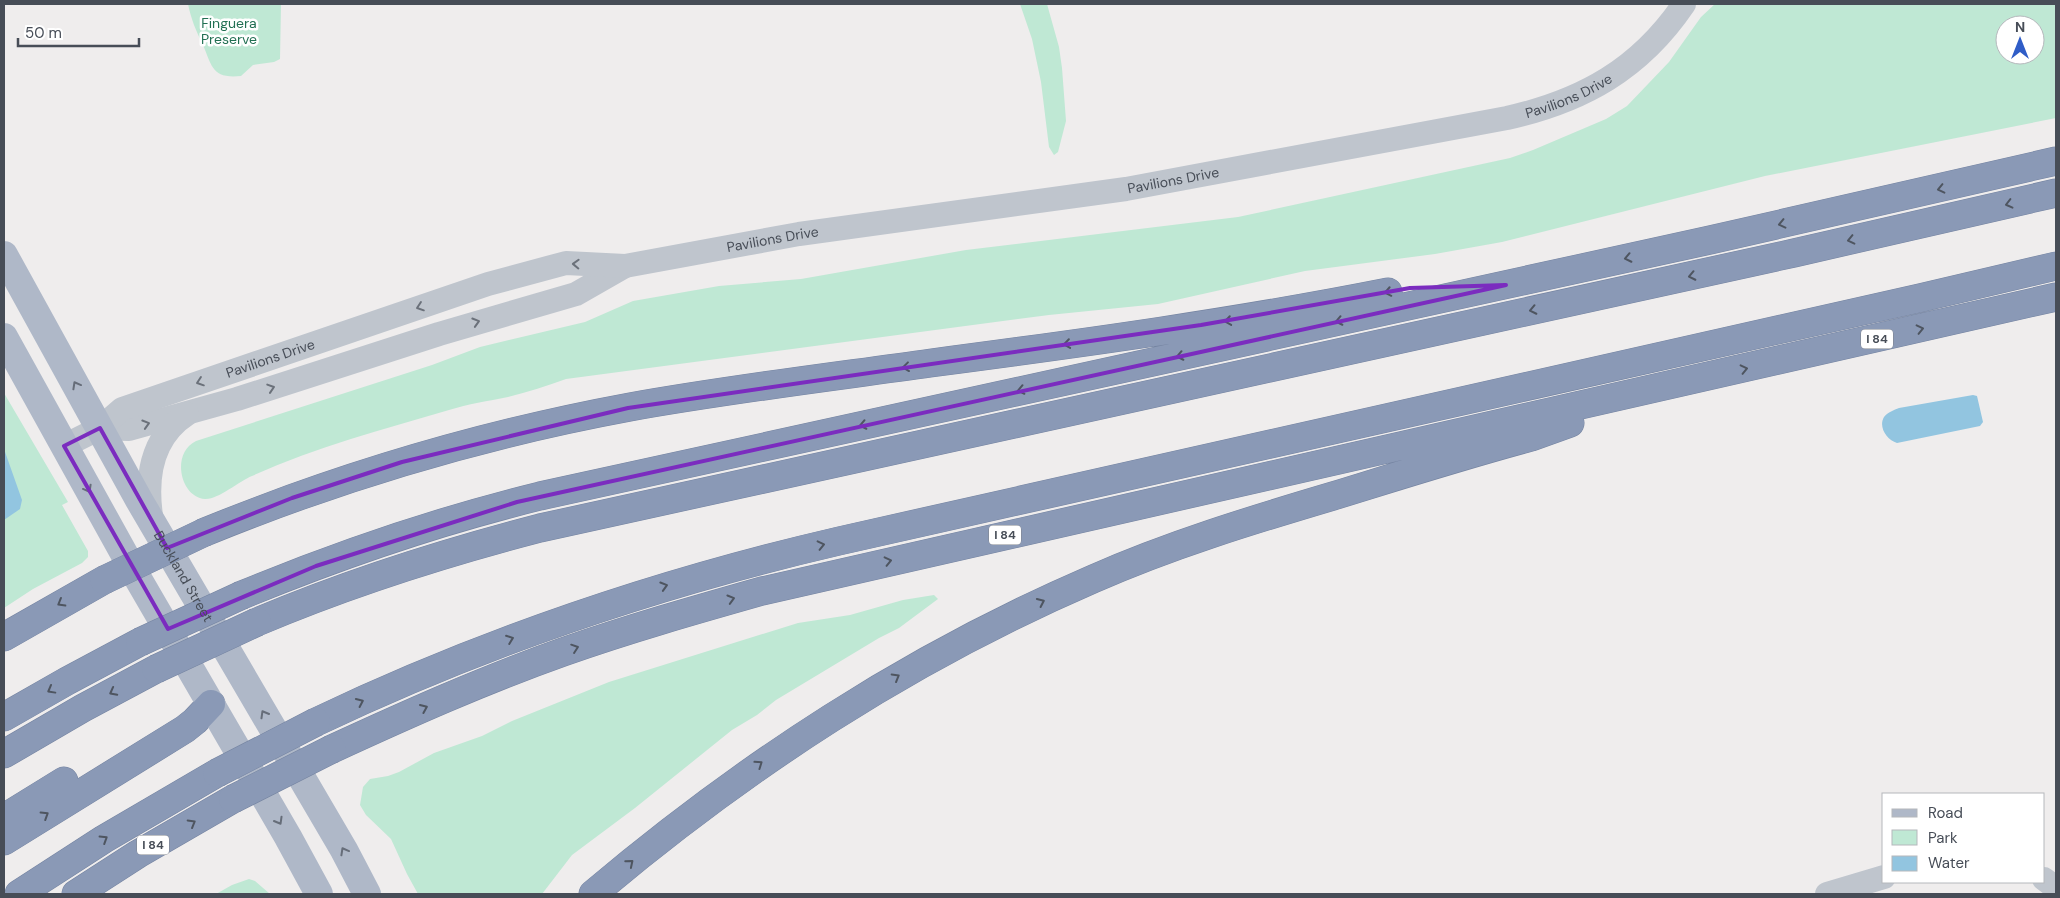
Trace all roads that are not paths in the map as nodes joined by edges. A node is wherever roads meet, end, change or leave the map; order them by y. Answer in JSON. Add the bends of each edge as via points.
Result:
{"nodes":[{"id":1,"x":1684,"y":4,"type":"edge"},
{"id":2,"x":2056,"y":161,"type":"edge"},
{"id":3,"x":2056,"y":192,"type":"edge"},
{"id":4,"x":4,"y":255,"type":"edge"},
{"id":5,"x":625,"y":266,"type":"junction"},
{"id":6,"x":2056,"y":266,"type":"edge"},
{"id":7,"x":1506,"y":285,"type":"junction"},
{"id":8,"x":2056,"y":297,"type":"edge"},
{"id":9,"x":446,"y":298,"type":"junction"},
{"id":10,"x":440,"y":334,"type":"junction"},
{"id":11,"x":4,"y":337,"type":"edge"},
{"id":12,"x":1697,"y":380,"type":"junction"},
{"id":13,"x":191,"y":411,"type":"junction"},
{"id":14,"x":100,"y":428,"type":"junction"},
{"id":15,"x":64,"y":446,"type":"junction"},
{"id":16,"x":152,"y":522,"type":"junction"},
{"id":17,"x":9,"y":632,"type":"edge"},
{"id":18,"x":246,"y":682,"type":"junction"},
{"id":19,"x":211,"y":704,"type":"junction"},
{"id":20,"x":4,"y":717,"type":"edge"},
{"id":21,"x":4,"y":754,"type":"edge"},
{"id":22,"x":4,"y":818,"type":"edge"},
{"id":23,"x":4,"y":841,"type":"edge"},
{"id":24,"x":1882,"y":878,"type":"edge"},
{"id":25,"x":2045,"y":880,"type":"edge"},
{"id":26,"x":2056,"y":888,"type":"edge"},
{"id":27,"x":19,"y":894,"type":"edge"},
{"id":28,"x":76,"y":894,"type":"edge"},
{"id":29,"x":320,"y":894,"type":"edge"},
{"id":30,"x":367,"y":894,"type":"edge"},
{"id":31,"x":593,"y":894,"type":"edge"},
{"id":32,"x":1827,"y":894,"type":"edge"}],
"edges":[{"from":1,"to":5,"type":"street","name":"Pavilions Drive","via":[[1653,42],[1610,78],[1563,103],[1524,115],[1159,183],[790,236]]},
{"from":2,"to":7,"type":"highway","one_way":true},
{"from":3,"to":21,"type":"highway","one_way":true,"bridge":true,"via":[[1803,251],[540,528],[387,572],[257,622],[156,669]]},
{"from":14,"to":4,"type":"main road","name":"Buckland Street","one_way":true},
{"from":5,"to":9,"type":"street","name":"Pavilions Drive","one_way":true,"via":[[566,263]]},
{"from":10,"to":5,"type":"street","name":"Pavilions Drive","one_way":true,"via":[[576,294]]},
{"from":27,"to":6,"type":"highway","one_way":true,"bridge":true,"via":[[111,834],[316,722],[447,664],[622,599],[735,566],[849,538]]},
{"from":7,"to":17,"type":"highway","one_way":true,"bridge":true,"via":[[1410,288],[1201,326],[765,385],[637,406],[512,432],[418,457],[301,495],[205,532],[147,557]]},
{"from":7,"to":20,"type":"highway","one_way":true,"bridge":true,"via":[[540,496],[471,514],[316,566],[242,595],[140,642]]},
{"from":12,"to":8,"type":"highway","number":"I 84","one_way":true},
{"from":9,"to":10,"type":"street"},
{"from":9,"to":14,"type":"street","name":"Pavilions Drive","one_way":true,"via":[[122,409]]},
{"from":13,"to":10,"type":"street","name":"Pavilions Drive","one_way":true},
{"from":11,"to":15,"type":"main road"},
{"from":28,"to":12,"type":"highway","number":"I 84","one_way":true,"bridge":true,"via":[[233,799],[332,749],[451,696],[561,653],[660,620],[762,591]]},
{"from":31,"to":12,"type":"highway","one_way":true,"via":[[680,823],[806,733],[929,658],[1041,602],[1205,536],[1530,437]]},
{"from":14,"to":13,"type":"street","name":"Pavilions Drive","one_way":true,"via":[[129,429]]},
{"from":13,"to":16,"type":"street","name":"Pavilions Drive","via":[[168,430],[154,455],[149,486]]},
{"from":14,"to":15,"type":"street","name":"Pavilions Drive"},
{"from":14,"to":16,"type":"main road","name":"Buckland Street"},
{"from":15,"to":19,"type":"main road","one_way":true},
{"from":16,"to":18,"type":"main road","name":"Buckland Street"},
{"from":18,"to":19,"type":"main road"},
{"from":30,"to":18,"type":"main road","name":"Buckland Street","one_way":true},
{"from":19,"to":22,"type":"highway","via":[[196,706],[176,715]]},
{"from":23,"to":19,"type":"highway","one_way":true,"via":[[185,729]]},
{"from":19,"to":29,"type":"main road","one_way":true},
{"from":24,"to":32,"type":"street"},
{"from":25,"to":26,"type":"street"}]}
